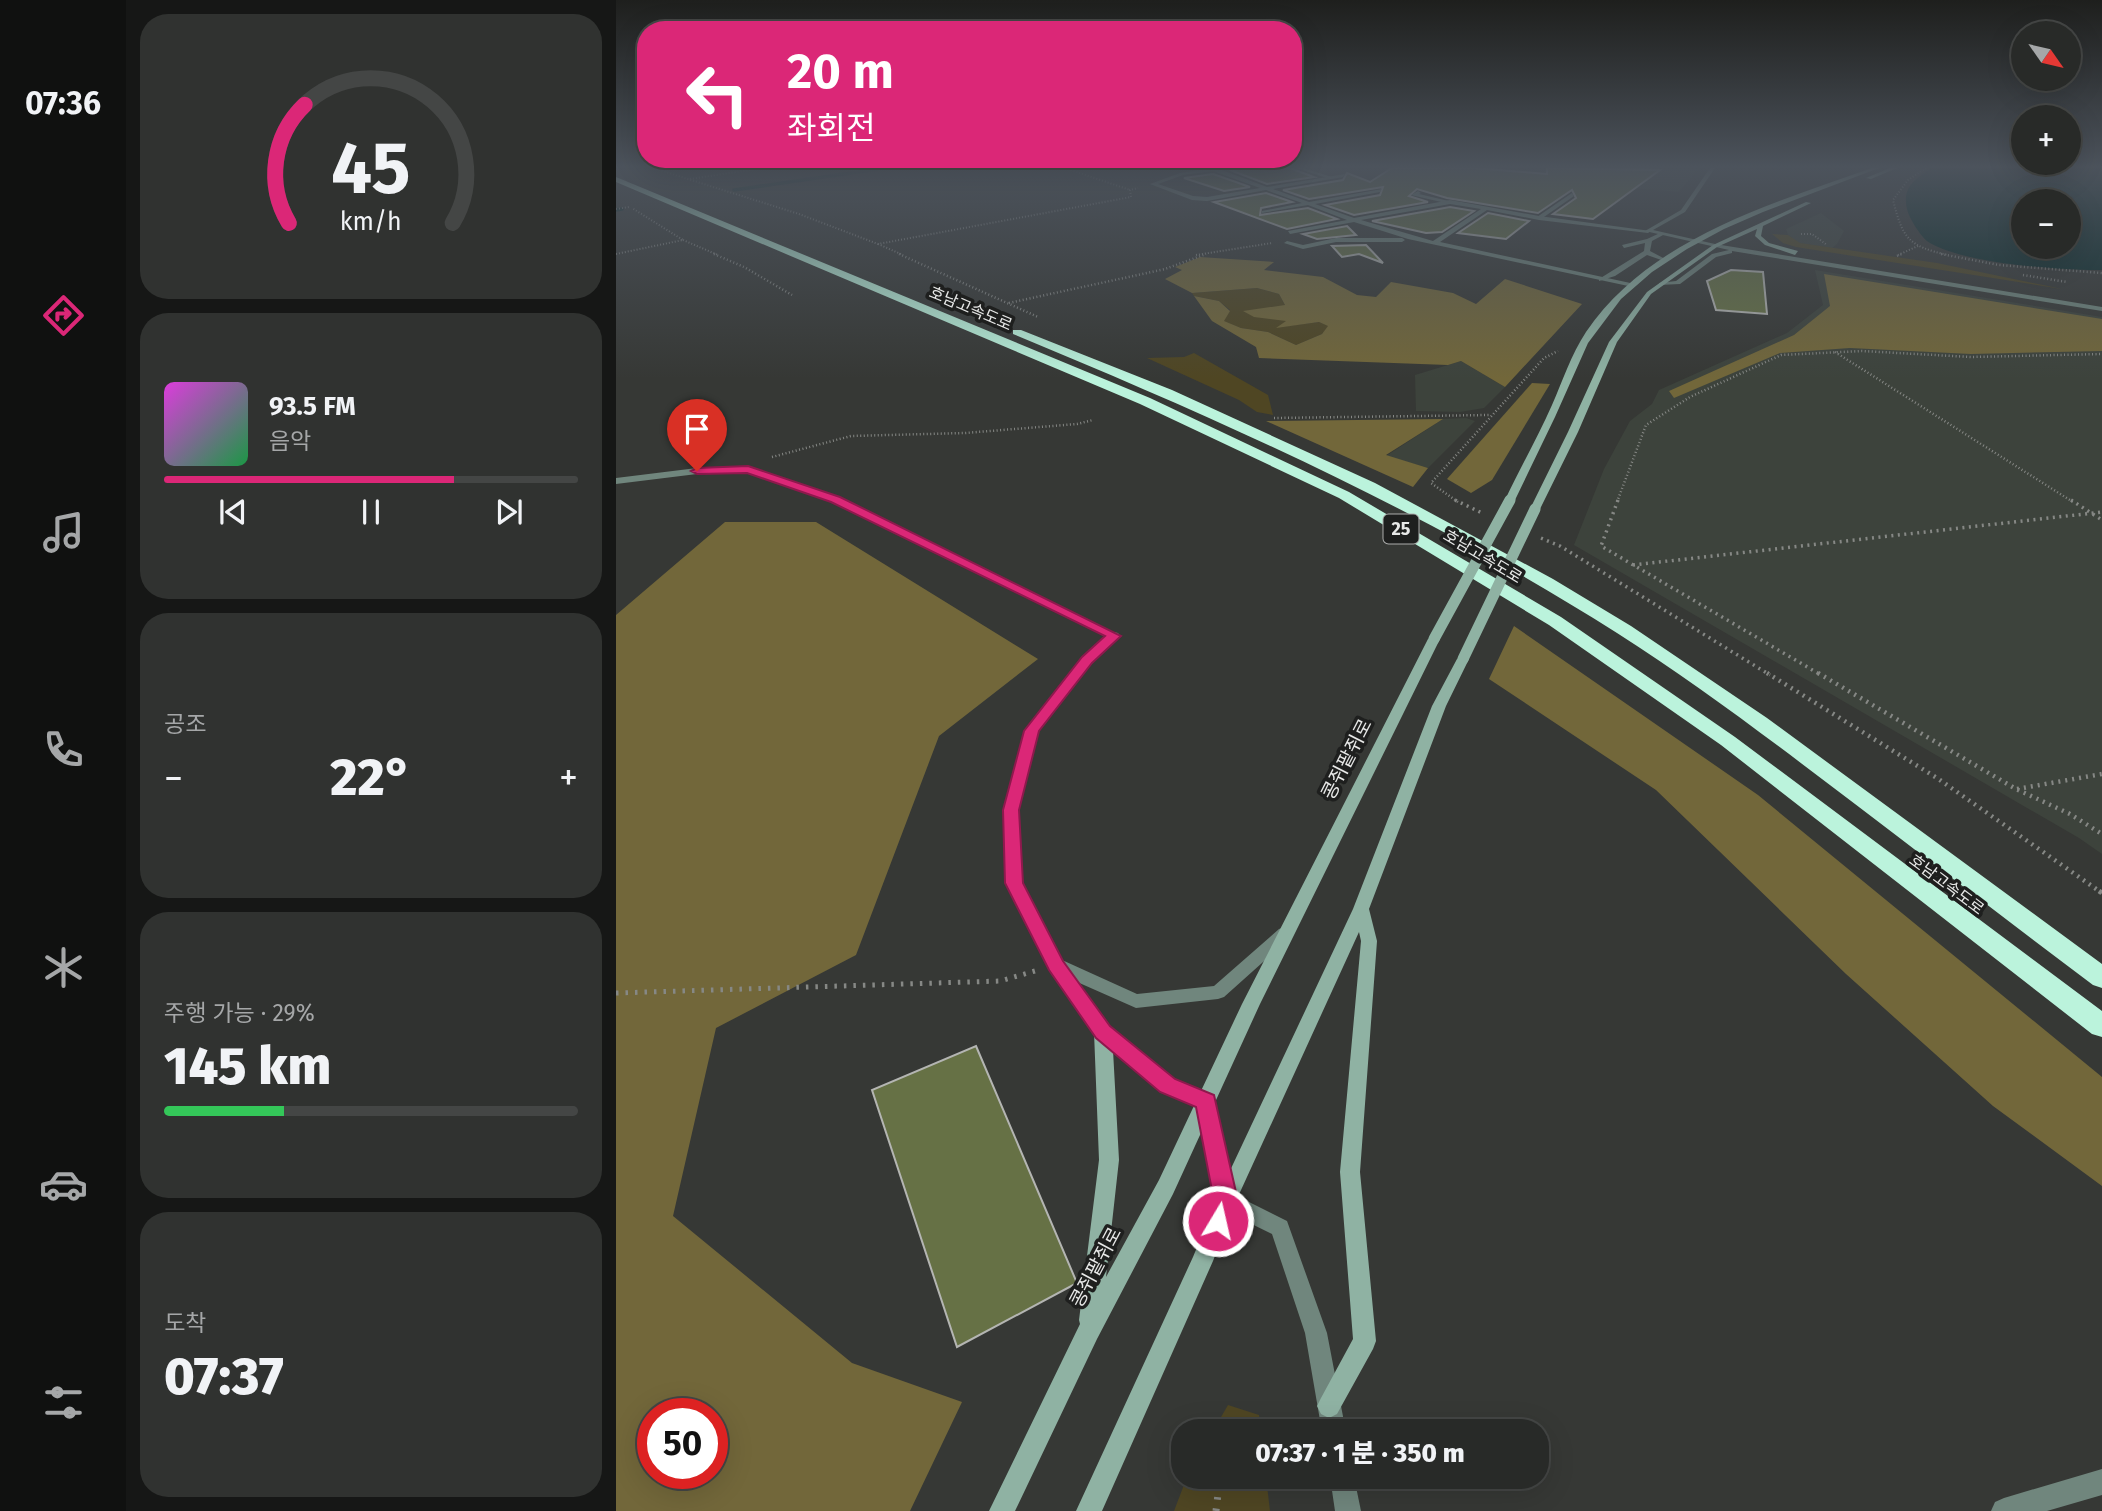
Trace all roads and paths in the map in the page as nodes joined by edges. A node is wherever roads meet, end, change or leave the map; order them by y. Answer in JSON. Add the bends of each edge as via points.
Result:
{"nodes":[{"id":1,"x":758,"y":239,"type":"edge"},
{"id":2,"x":790,"y":239,"type":"edge"},
{"id":3,"x":864,"y":239,"type":"edge"},
{"id":4,"x":908,"y":239,"type":"edge"},
{"id":5,"x":1416,"y":239,"type":"edge"},
{"id":6,"x":1441,"y":239,"type":"edge"},
{"id":7,"x":1653,"y":239,"type":"edge"},
{"id":8,"x":1684,"y":239,"type":"edge"},
{"id":9,"x":1701,"y":239,"type":"edge"},
{"id":10,"x":1730,"y":239,"type":"edge"},
{"id":11,"x":1761,"y":239,"type":"edge"},
{"id":12,"x":1909,"y":239,"type":"edge"},
{"id":13,"x":683,"y":240,"type":"joint"},
{"id":14,"x":1421,"y":240,"type":"junction"},
{"id":15,"x":1650,"y":240,"type":"junction"},
{"id":16,"x":1696,"y":241,"type":"junction"},
{"id":17,"x":1287,"y":243,"type":"joint"},
{"id":18,"x":1434,"y":243,"type":"junction"},
{"id":19,"x":878,"y":244,"type":"junction"},
{"id":20,"x":1719,"y":244,"type":"junction"},
{"id":21,"x":1624,"y":246,"type":"dead end"},
{"id":22,"x":1919,"y":246,"type":"junction"},
{"id":23,"x":1647,"y":251,"type":"junction"},
{"id":24,"x":1756,"y":253,"type":"junction"},
{"id":25,"x":616,"y":254,"type":"edge"},
{"id":26,"x":1793,"y":254,"type":"junction"},
{"id":27,"x":1897,"y":256,"type":"dead end"},
{"id":28,"x":1665,"y":261,"type":"junction"},
{"id":29,"x":2102,"y":272,"type":"edge"},
{"id":30,"x":1601,"y":280,"type":"junction"},
{"id":31,"x":1661,"y":284,"type":"junction"},
{"id":32,"x":1633,"y":285,"type":"junction"},
{"id":33,"x":792,"y":295,"type":"dead end"},
{"id":34,"x":2037,"y":295,"type":"junction"},
{"id":35,"x":1008,"y":303,"type":"junction"},
{"id":36,"x":2102,"y":303,"type":"edge"},
{"id":37,"x":2102,"y":309,"type":"edge"},
{"id":38,"x":1043,"y":319,"type":"dead end"},
{"id":39,"x":1587,"y":337,"type":"junction"},
{"id":40,"x":1834,"y":351,"type":"junction"},
{"id":41,"x":2102,"y":354,"type":"edge"},
{"id":42,"x":1490,"y":415,"type":"junction"},
{"id":43,"x":1266,"y":418,"type":"dead end"},
{"id":44,"x":1093,"y":420,"type":"dead end"},
{"id":45,"x":748,"y":470,"type":"junction"},
{"id":46,"x":616,"y":481,"type":"edge"},
{"id":47,"x":2102,"y":512,"type":"edge"},
{"id":48,"x":2092,"y":513,"type":"junction"},
{"id":49,"x":1484,"y":514,"type":"dead end"},
{"id":50,"x":2102,"y":520,"type":"edge"},
{"id":51,"x":1535,"y":535,"type":"dead end"},
{"id":52,"x":1631,"y":565,"type":"junction"},
{"id":53,"x":2102,"y":774,"type":"edge"},
{"id":54,"x":2016,"y":789,"type":"junction"},
{"id":55,"x":2102,"y":834,"type":"edge"},
{"id":56,"x":2102,"y":893,"type":"edge"},
{"id":57,"x":1361,"y":909,"type":"junction"},
{"id":58,"x":1286,"y":932,"type":"junction"},
{"id":59,"x":1056,"y":965,"type":"junction"},
{"id":60,"x":2102,"y":978,"type":"edge"},
{"id":61,"x":616,"y":993,"type":"edge"},
{"id":62,"x":2102,"y":1026,"type":"edge"},
{"id":63,"x":1103,"y":1032,"type":"junction"},
{"id":64,"x":1206,"y":1101,"type":"junction"},
{"id":65,"x":1226,"y":1201,"type":"junction"},
{"id":66,"x":1088,"y":1331,"type":"junction"},
{"id":67,"x":1329,"y":1406,"type":"junction"},
{"id":68,"x":1332,"y":1419,"type":"edge"},
{"id":69,"x":2102,"y":1482,"type":"edge"},
{"id":70,"x":1219,"y":1489,"type":"edge"},
{"id":71,"x":1344,"y":1489,"type":"edge"},
{"id":72,"x":1002,"y":1511,"type":"edge"},
{"id":73,"x":1089,"y":1511,"type":"edge"},
{"id":74,"x":1216,"y":1511,"type":"edge"},
{"id":75,"x":1348,"y":1511,"type":"edge"},
{"id":76,"x":2004,"y":1511,"type":"edge"}],
"edges":[{"from":1,"to":62,"type":"highway","name":"호남고속도로","number":"25","via":[[1145,401],[1344,495],[1555,621],[1728,741]]},
{"from":2,"to":60,"type":"highway","name":"호남고속도로","number":"25","via":[[1167,393],[1370,486],[1547,583],[1760,722]]},
{"from":3,"to":19,"type":"path"},
{"from":4,"to":19,"type":"path"},
{"from":5,"to":14,"type":"street"},
{"from":6,"to":18,"type":"street"},
{"from":7,"to":15,"type":"street"},
{"from":8,"to":16,"type":"street"},
{"from":9,"to":16,"type":"main road","name":"콩쥐팥쥐로"},
{"from":10,"to":20,"type":"main road"},
{"from":11,"to":26,"type":"main road","via":[[1796,252]]},
{"from":12,"to":22,"type":"path"},
{"from":13,"to":25,"type":"path"},
{"from":13,"to":33,"type":"path"},
{"from":14,"to":17,"type":"street","via":[[1336,240],[1303,247]]},
{"from":14,"to":18,"type":"street"},
{"from":15,"to":21,"type":"street"},
{"from":15,"to":23,"type":"street"},
{"from":16,"to":20,"type":"street"},
{"from":16,"to":28,"type":"main road","name":"콩쥐팥쥐로"},
{"from":17,"to":35,"type":"path","via":[[1197,255],[1165,269]]},
{"from":18,"to":30,"type":"street"},
{"from":19,"to":35,"type":"path"},
{"from":20,"to":24,"type":"street"},
{"from":20,"to":26,"type":"street"},
{"from":20,"to":31,"type":"main road"},
{"from":22,"to":27,"type":"path"},
{"from":22,"to":29,"type":"path","via":[[1958,258],[2070,273]]},
{"from":23,"to":28,"type":"street"},
{"from":23,"to":30,"type":"street"},
{"from":24,"to":31,"type":"street","via":[[1714,255],[1678,283]]},
{"from":24,"to":34,"type":"street"},
{"from":26,"to":34,"type":"street"},
{"from":28,"to":32,"type":"main road","name":"콩쥐팥쥐로"},
{"from":30,"to":32,"type":"street"},
{"from":31,"to":57,"type":"main road","bridge":true,"via":[[1649,293],[1613,342],[1439,706]]},
{"from":32,"to":39,"type":"main road","name":"콩쥐팥쥐로"},
{"from":34,"to":36,"type":"street"},
{"from":34,"to":37,"type":"street"},
{"from":35,"to":38,"type":"path"},
{"from":39,"to":42,"type":"path","via":[[1545,358]]},
{"from":39,"to":58,"type":"main road","name":"콩쥐팥쥐로","bridge":true,"via":[[1510,500]]},
{"from":40,"to":41,"type":"path","via":[[1971,357]]},
{"from":40,"to":48,"type":"path"},
{"from":40,"to":52,"type":"path","via":[[1781,355],[1690,397],[1646,425],[1601,546]]},
{"from":42,"to":43,"type":"path"},
{"from":42,"to":49,"type":"path","via":[[1431,483]]},
{"from":44,"to":45,"type":"path","via":[[965,433],[851,436],[765,459]]},
{"from":45,"to":46,"type":"street"},
{"from":45,"to":59,"type":"street","via":[[835,499],[1114,636],[1087,660],[1032,731],[1011,810],[1014,883]]},
{"from":47,"to":48,"type":"path"},
{"from":48,"to":50,"type":"path"},
{"from":48,"to":52,"type":"path"},
{"from":51,"to":56,"type":"path","via":[[1572,553],[1937,778]]},
{"from":52,"to":54,"type":"path"},
{"from":53,"to":54,"type":"path"},
{"from":54,"to":55,"type":"path"},
{"from":57,"to":65,"type":"main road"},
{"from":57,"to":67,"type":"main road","via":[[1369,941],[1350,1171],[1365,1341]]},
{"from":58,"to":59,"type":"street","via":[[1217,992],[1136,1001]]},
{"from":58,"to":64,"type":"main road","name":"콩쥐팥쥐로"},
{"from":59,"to":61,"type":"path","via":[[1000,981]]},
{"from":59,"to":63,"type":"street"},
{"from":63,"to":64,"type":"street","via":[[1168,1085]]},
{"from":63,"to":66,"type":"main road","via":[[1109,1160]]},
{"from":64,"to":65,"type":"street"},
{"from":64,"to":66,"type":"main road","name":"콩쥐팥쥐로","via":[[1166,1187]]},
{"from":65,"to":67,"type":"street","via":[[1280,1228],[1316,1333]]},
{"from":65,"to":73,"type":"main road"},
{"from":66,"to":72,"type":"main road","name":"콩쥐팥쥐로"},
{"from":67,"to":68,"type":"street"},
{"from":69,"to":76,"type":"street"},
{"from":70,"to":74,"type":"path"},
{"from":71,"to":75,"type":"street"}]}
